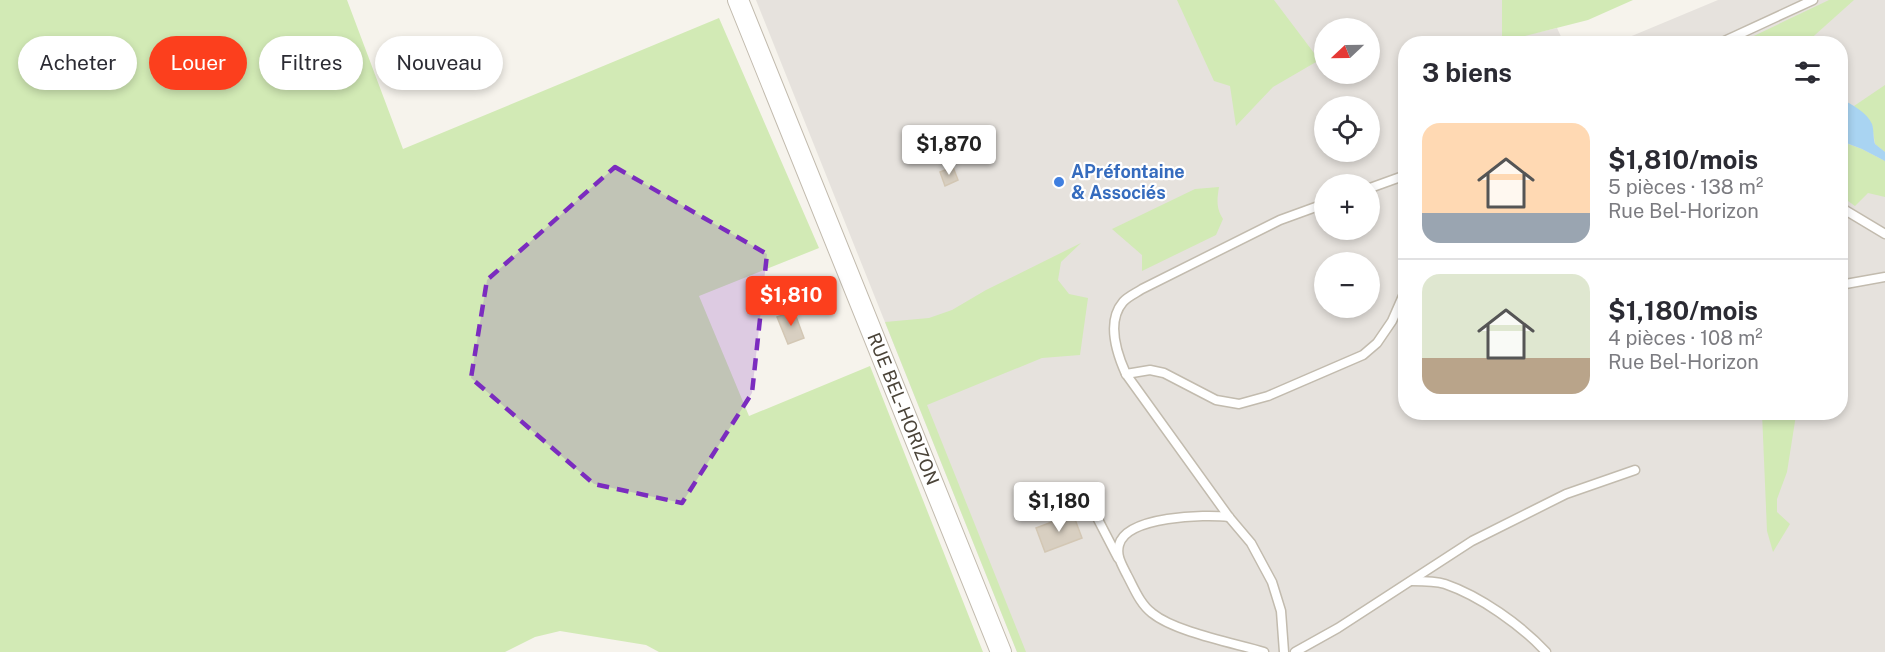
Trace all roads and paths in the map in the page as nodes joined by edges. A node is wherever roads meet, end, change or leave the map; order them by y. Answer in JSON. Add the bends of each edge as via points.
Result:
{"nodes":[{"id":1,"x":738,"y":0,"type":"edge"},
{"id":2,"x":1813,"y":0,"type":"edge"},
{"id":3,"x":1735,"y":36,"type":"edge"},
{"id":4,"x":1398,"y":178,"type":"edge"},
{"id":5,"x":1380,"y":184,"type":"edge"},
{"id":6,"x":1314,"y":208,"type":"edge"},
{"id":7,"x":1848,"y":212,"type":"edge"},
{"id":8,"x":1885,"y":234,"type":"edge"},
{"id":9,"x":1885,"y":277,"type":"edge"},
{"id":10,"x":1848,"y":284,"type":"edge"},
{"id":11,"x":1398,"y":307,"type":"edge"},
{"id":12,"x":1126,"y":374,"type":"junction"},
{"id":13,"x":1635,"y":470,"type":"dead end"},
{"id":14,"x":1089,"y":502,"type":"dead end"},
{"id":15,"x":1229,"y":517,"type":"junction"},
{"id":16,"x":1118,"y":558,"type":"junction"},
{"id":17,"x":1412,"y":580,"type":"junction"},
{"id":18,"x":1001,"y":652,"type":"edge"},
{"id":19,"x":1264,"y":652,"type":"edge"},
{"id":20,"x":1284,"y":652,"type":"edge"},
{"id":21,"x":1295,"y":652,"type":"edge"},
{"id":22,"x":1546,"y":652,"type":"edge"}],
"edges":[{"from":1,"to":18,"type":"street","name":"RUE BEL-HORIZON"},
{"from":2,"to":3,"type":"lane"},
{"from":4,"to":5,"type":"lane"},
{"from":6,"to":12,"type":"lane","via":[[1281,220],[1122,302],[1114,324],[1116,353]]},
{"from":7,"to":8,"type":"lane"},
{"from":9,"to":10,"type":"lane"},
{"from":11,"to":12,"type":"lane","via":[[1377,343],[1362,355],[1268,396],[1239,404],[1216,400],[1164,373],[1150,370]]},
{"from":12,"to":15,"type":"lane"},
{"from":13,"to":17,"type":"lane","via":[[1566,494],[1472,541]]},
{"from":14,"to":16,"type":"lane"},
{"from":15,"to":16,"type":"lane","via":[[1187,516],[1145,525],[1127,532],[1119,544]]},
{"from":15,"to":20,"type":"lane","via":[[1251,543],[1272,582],[1281,611]]},
{"from":16,"to":19,"type":"lane","via":[[1150,612],[1169,624]]},
{"from":17,"to":21,"type":"lane"},
{"from":17,"to":22,"type":"lane","via":[[1443,583],[1479,600],[1519,627]]}]}
